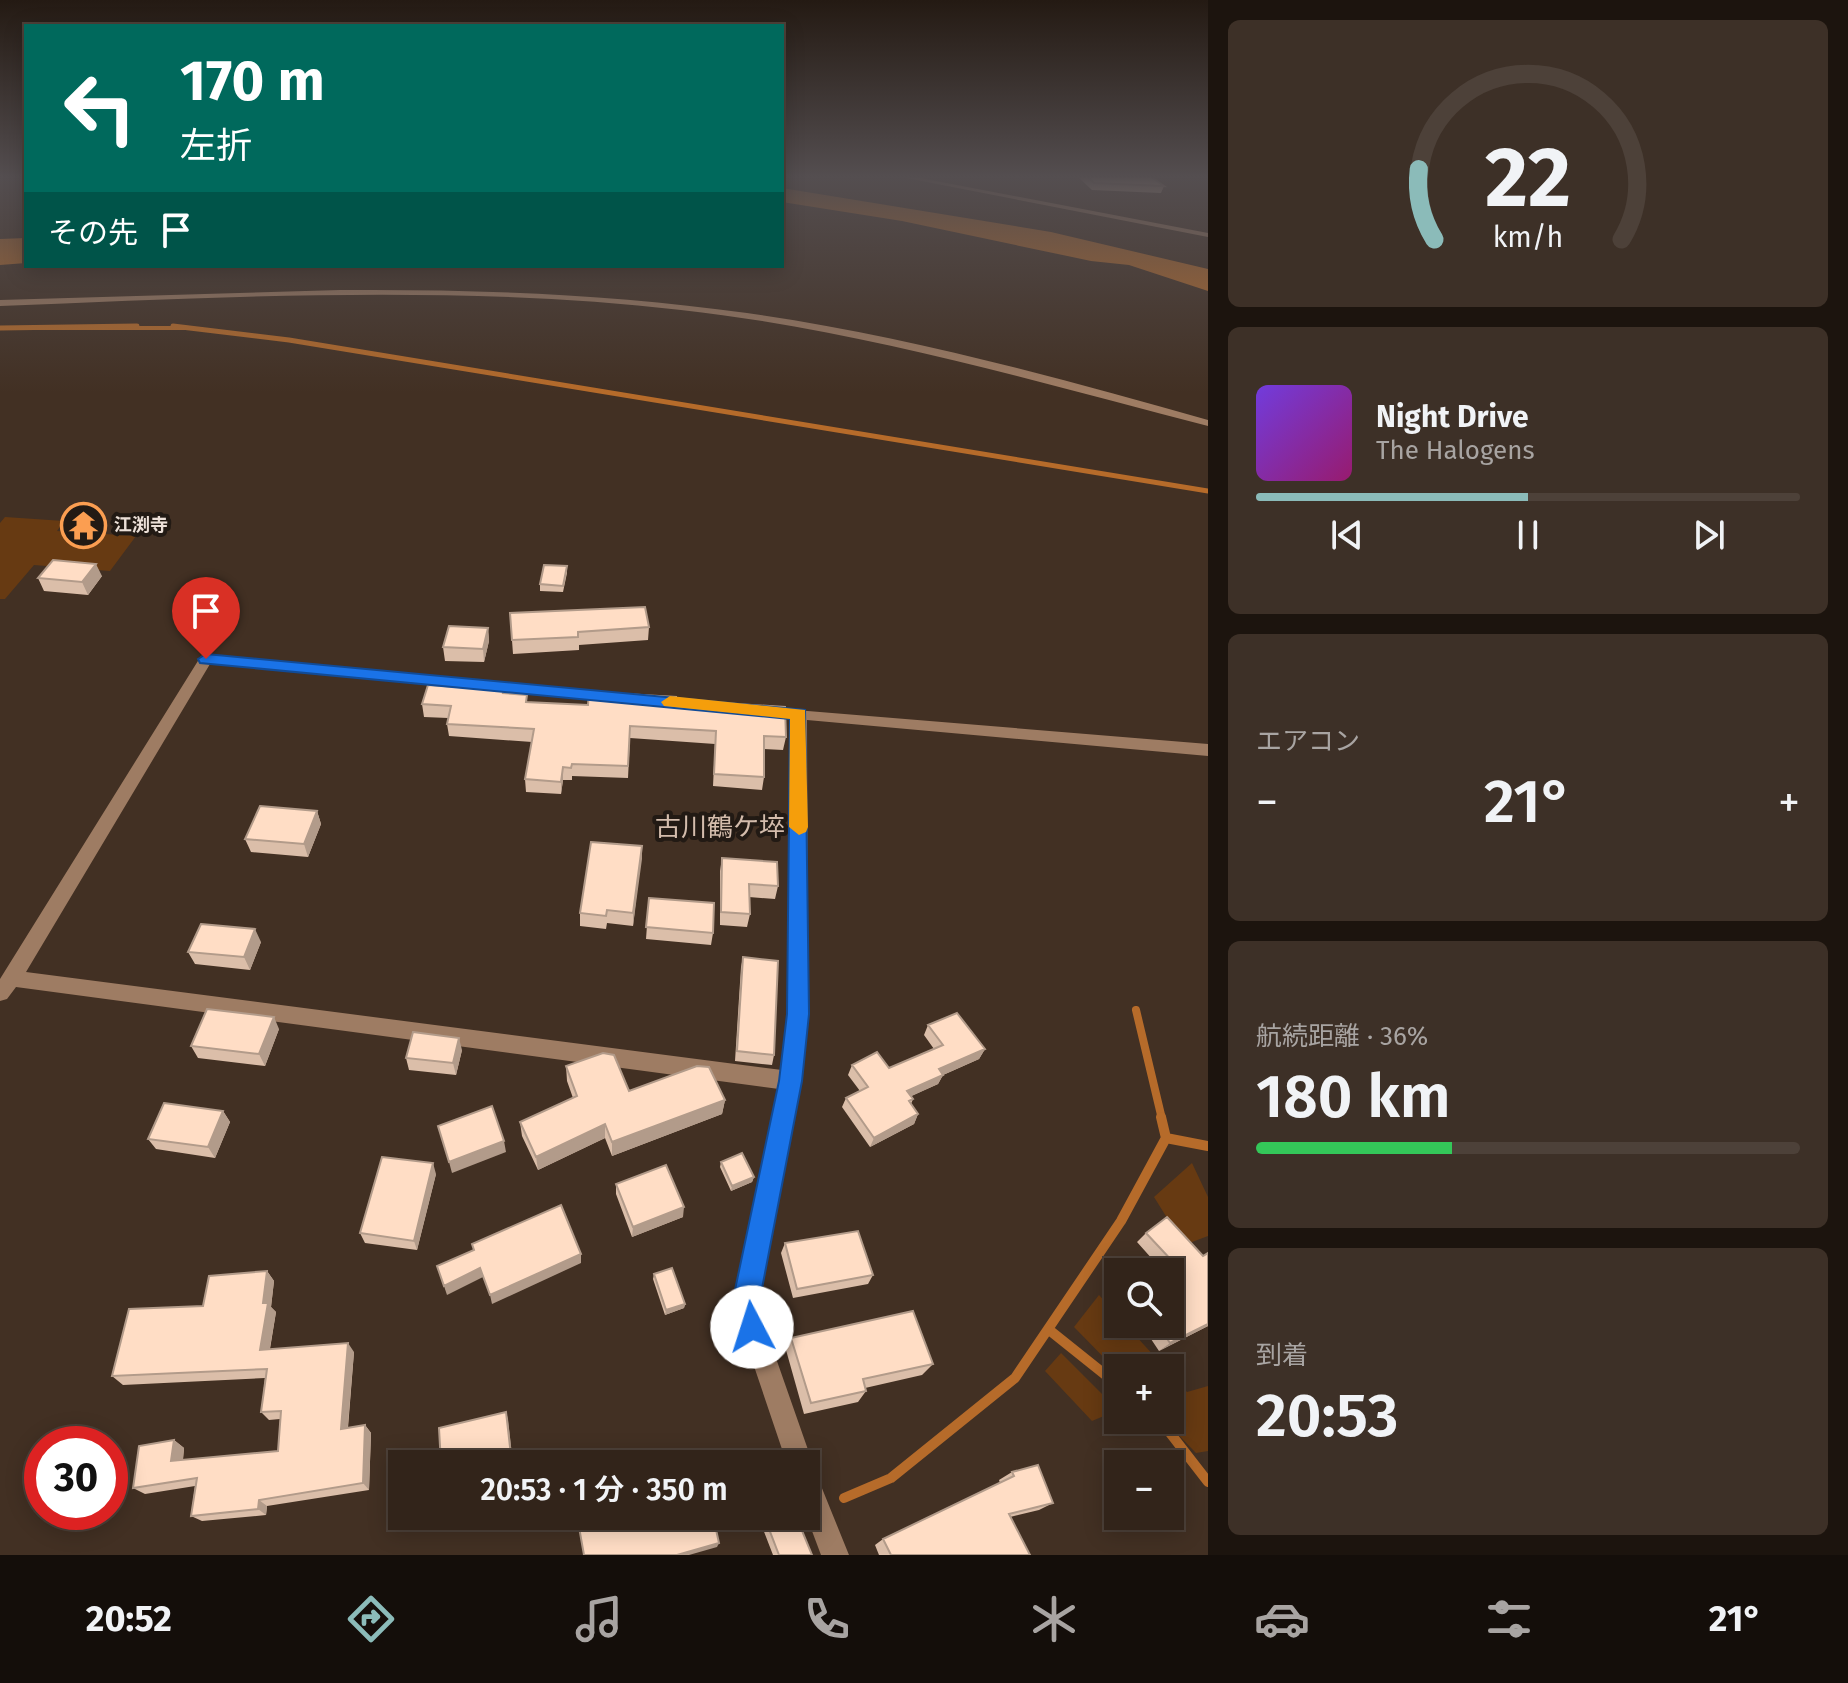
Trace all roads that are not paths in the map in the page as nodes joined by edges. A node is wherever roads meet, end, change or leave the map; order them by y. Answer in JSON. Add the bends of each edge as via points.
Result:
{"nodes":[{"id":1,"x":0,"y":303,"type":"edge"},
{"id":2,"x":1208,"y":423,"type":"edge"},
{"id":3,"x":799,"y":714,"type":"junction"},
{"id":4,"x":1208,"y":750,"type":"edge"},
{"id":5,"x":6,"y":985,"type":"edge"},
{"id":6,"x":791,"y":1081,"type":"junction"},
{"id":7,"x":795,"y":1450,"type":"edge"},
{"id":8,"x":820,"y":1516,"type":"edge"},
{"id":9,"x":835,"y":1555,"type":"edge"}],
"edges":[{"from":1,"to":2,"type":"street","via":[[427,292],[666,305],[894,342],[1063,381]]},
{"from":3,"to":4,"type":"street"},
{"from":3,"to":5,"type":"street","via":[[206,659]]},
{"from":3,"to":6,"type":"street","via":[[798,1014]]},
{"from":5,"to":6,"type":"street"},
{"from":6,"to":7,"type":"street","via":[[745,1304]]},
{"from":8,"to":9,"type":"street"}]}
